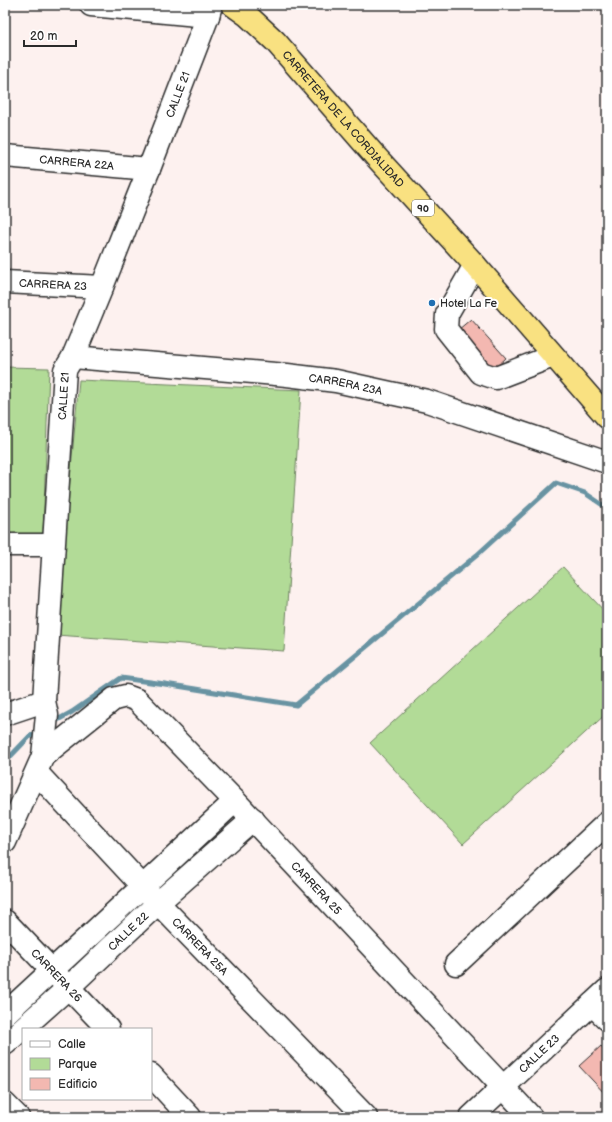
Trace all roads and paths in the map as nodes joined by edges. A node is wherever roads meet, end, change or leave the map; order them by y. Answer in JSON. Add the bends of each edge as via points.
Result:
{"nodes":[{"id":1,"x":91,"y":5,"type":"edge"},
{"id":2,"x":233,"y":5,"type":"edge"},
{"id":3,"x":210,"y":10,"type":"edge"},
{"id":4,"x":5,"y":156,"type":"edge"},
{"id":5,"x":149,"y":169,"type":"junction"},
{"id":6,"x":475,"y":265,"type":"junction"},
{"id":7,"x":5,"y":282,"type":"edge"},
{"id":8,"x":102,"y":287,"type":"junction"},
{"id":9,"x":553,"y":356,"type":"junction"},
{"id":10,"x":73,"y":357,"type":"junction"},
{"id":11,"x":607,"y":417,"type":"edge"},
{"id":12,"x":607,"y":462,"type":"edge"},
{"id":13,"x":5,"y":545,"type":"edge"},
{"id":14,"x":53,"y":546,"type":"junction"},
{"id":15,"x":45,"y":708,"type":"junction"},
{"id":16,"x":5,"y":714,"type":"edge"},
{"id":17,"x":42,"y":755,"type":"junction"},
{"id":18,"x":235,"y":800,"type":"junction"},
{"id":19,"x":253,"y":819,"type":"junction"},
{"id":20,"x":607,"y":823,"type":"edge"},
{"id":21,"x":5,"y":841,"type":"edge"},
{"id":22,"x":143,"y":885,"type":"junction"},
{"id":23,"x":158,"y":902,"type":"junction"},
{"id":24,"x":5,"y":921,"type":"edge"},
{"id":25,"x":456,"y":964,"type":"dead end"},
{"id":26,"x":53,"y":970,"type":"junction"},
{"id":27,"x":69,"y":987,"type":"junction"},
{"id":28,"x":602,"y":1004,"type":"edge"},
{"id":29,"x":5,"y":1014,"type":"edge"},
{"id":30,"x":23,"y":1028,"type":"edge"},
{"id":31,"x":107,"y":1028,"type":"edge"},
{"id":32,"x":22,"y":1029,"type":"edge"},
{"id":33,"x":5,"y":1044,"type":"edge"},
{"id":34,"x":152,"y":1076,"type":"edge"},
{"id":35,"x":502,"y":1087,"type":"junction"},
{"id":36,"x":5,"y":1104,"type":"edge"},
{"id":37,"x":18,"y":1117,"type":"edge"},
{"id":38,"x":190,"y":1117,"type":"edge"},
{"id":39,"x":366,"y":1117,"type":"edge"},
{"id":40,"x":471,"y":1117,"type":"edge"},
{"id":41,"x":531,"y":1117,"type":"edge"}],
"edges":[{"from":1,"to":3,"type":"street"},
{"from":2,"to":6,"type":"highway","name":"CARRETERA DE LA CORDIALIDAD","number":"90","via":[[247,14],[275,41]]},
{"from":3,"to":5,"type":"street","name":"CALLE 21"},
{"from":4,"to":5,"type":"street","name":"CARRERA 22A"},
{"from":5,"to":8,"type":"street","name":"CALLE 21"},
{"from":6,"to":9,"type":"highway","name":"CARRETERA DE LA CORDIALIDAD","number":"90"},
{"from":6,"to":9,"type":"street","via":[[446,314],[446,329],[481,373],[496,378]]},
{"from":7,"to":8,"type":"street","name":"CARRERA 23"},
{"from":8,"to":10,"type":"street","name":"CALLE 21"},
{"from":9,"to":11,"type":"highway","name":"CARRETERA DE LA CORDIALIDAD","number":"90"},
{"from":10,"to":12,"type":"street","name":"CARRERA 23A","via":[[336,381],[427,401]]},
{"from":10,"to":14,"type":"street","name":"CALLE 21","via":[[65,370]]},
{"from":13,"to":14,"type":"street"},
{"from":14,"to":15,"type":"street","name":"CALLE 21"},
{"from":15,"to":16,"type":"street"},
{"from":15,"to":17,"type":"street","name":"CALLE 21"},
{"from":17,"to":18,"type":"street","name":"CARRERA 25","via":[[114,699],[126,696],[137,700]]},
{"from":17,"to":21,"type":"street"},
{"from":17,"to":22,"type":"street","name":"CARRERA 25A"},
{"from":18,"to":19,"type":"street","name":"CARRERA 25"},
{"from":18,"to":22,"type":"street","name":"CALLE 22"},
{"from":19,"to":23,"type":"street","name":"CALLE 22"},
{"from":19,"to":35,"type":"street","name":"CARRERA 25"},
{"from":20,"to":25,"type":"street"},
{"from":22,"to":23,"type":"street","name":"CARRERA 25A"},
{"from":22,"to":26,"type":"street","name":"CALLE 22"},
{"from":23,"to":27,"type":"street","name":"CALLE 22"},
{"from":23,"to":39,"type":"street","name":"CARRERA 25A"},
{"from":24,"to":26,"type":"street","name":"CARRERA 26"},
{"from":26,"to":27,"type":"street","name":"CARRERA 26"},
{"from":26,"to":29,"type":"street","name":"CALLE 22"},
{"from":27,"to":30,"type":"street","name":"CALLE 22"},
{"from":27,"to":31,"type":"street","name":"CARRERA 26"},
{"from":28,"to":35,"type":"street","name":"CALLE 23"},
{"from":32,"to":33,"type":"street","name":"CALLE 22"},
{"from":34,"to":38,"type":"street"},
{"from":35,"to":40,"type":"street","name":"CALLE 23"},
{"from":35,"to":41,"type":"street","name":"CARRERA 25"},
{"from":36,"to":37,"type":"street"}]}
